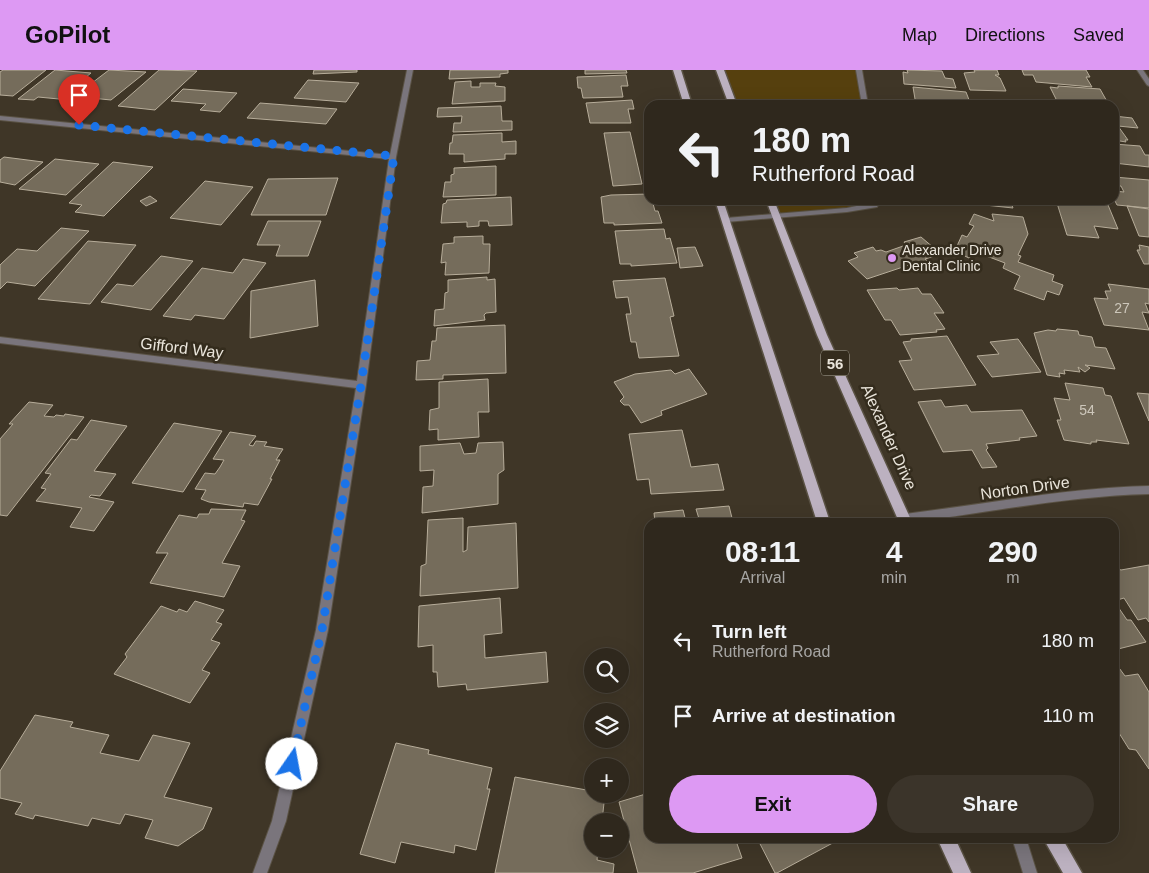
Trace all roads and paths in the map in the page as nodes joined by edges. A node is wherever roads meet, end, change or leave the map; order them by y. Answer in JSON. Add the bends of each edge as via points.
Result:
{"nodes":[{"id":1,"x":410,"y":70,"type":"edge"},
{"id":2,"x":677,"y":70,"type":"edge"},
{"id":3,"x":720,"y":70,"type":"edge"},
{"id":4,"x":859,"y":70,"type":"edge"},
{"id":5,"x":1140,"y":70,"type":"edge"},
{"id":6,"x":1148,"y":81,"type":"edge"},
{"id":7,"x":686,"y":100,"type":"edge"},
{"id":8,"x":731,"y":100,"type":"edge"},
{"id":9,"x":864,"y":100,"type":"edge"},
{"id":10,"x":0,"y":118,"type":"edge"},
{"id":11,"x":394,"y":156,"type":"junction"},
{"id":12,"x":721,"y":205,"type":"edge"},
{"id":13,"x":772,"y":205,"type":"edge"},
{"id":14,"x":874,"y":205,"type":"edge"},
{"id":15,"x":776,"y":215,"type":"junction"},
{"id":16,"x":726,"y":220,"type":"junction"},
{"id":17,"x":0,"y":340,"type":"edge"},
{"id":18,"x":361,"y":385,"type":"junction"},
{"id":19,"x":1149,"y":490,"type":"edge"},
{"id":20,"x":823,"y":518,"type":"edge"},
{"id":21,"x":905,"y":518,"type":"edge"},
{"id":22,"x":926,"y":518,"type":"edge"},
{"id":23,"x":948,"y":843,"type":"edge"},
{"id":24,"x":1021,"y":843,"type":"edge"},
{"id":25,"x":1055,"y":843,"type":"edge"},
{"id":26,"x":260,"y":873,"type":"edge"},
{"id":27,"x":962,"y":873,"type":"edge"},
{"id":28,"x":1030,"y":873,"type":"edge"},
{"id":29,"x":1073,"y":873,"type":"edge"}],
"edges":[{"from":1,"to":11,"type":"street"},
{"from":2,"to":7,"type":"main road"},
{"from":3,"to":8,"type":"main road"},
{"from":4,"to":9,"type":"street"},
{"from":5,"to":6,"type":"street"},
{"from":10,"to":11,"type":"street"},
{"from":11,"to":18,"type":"street"},
{"from":12,"to":16,"type":"main road"},
{"from":13,"to":15,"type":"main road","name":"Alexander Drive","number":"56"},
{"from":14,"to":15,"type":"street"},
{"from":15,"to":16,"type":"street"},
{"from":15,"to":21,"type":"main road","name":"Alexander Drive","number":"56","via":[[822,335]]},
{"from":16,"to":20,"type":"main road"},
{"from":17,"to":18,"type":"street","name":"Gifford Way"},
{"from":18,"to":26,"type":"street","via":[[322,630],[280,821]]},
{"from":19,"to":22,"type":"street","name":"Norton Drive","via":[[1051,497]]},
{"from":23,"to":27,"type":"main road"},
{"from":24,"to":28,"type":"street"},
{"from":25,"to":29,"type":"main road"}]}
